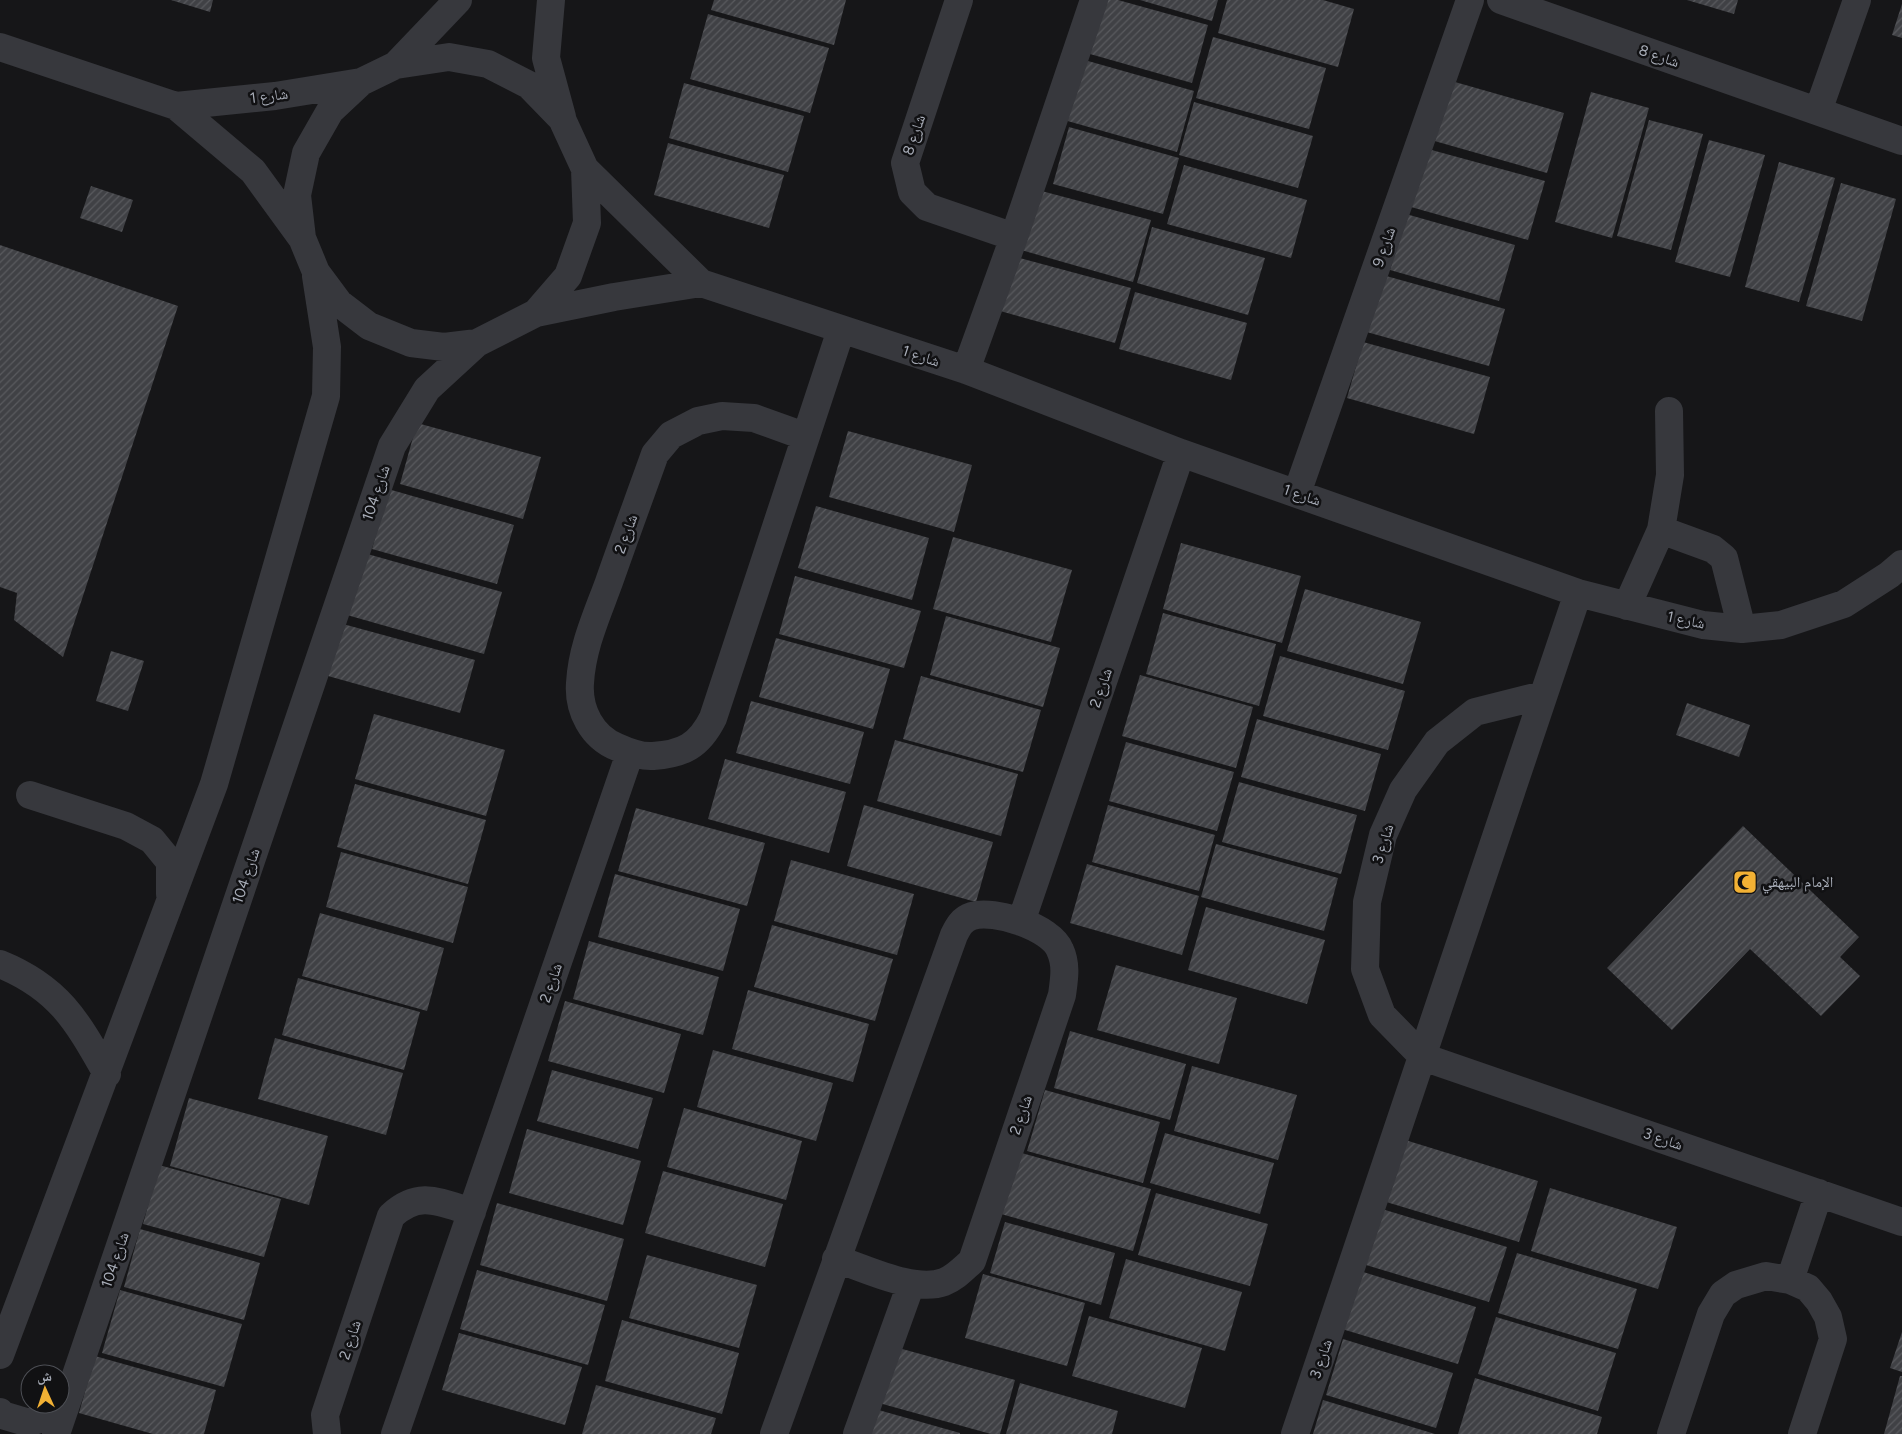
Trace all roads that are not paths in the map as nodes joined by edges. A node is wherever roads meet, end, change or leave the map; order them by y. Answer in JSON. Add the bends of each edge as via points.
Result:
{"nodes":[{"id":1,"x":458,"y":0,"type":"edge"},
{"id":2,"x":551,"y":0,"type":"edge"},
{"id":3,"x":959,"y":0,"type":"edge"},
{"id":4,"x":1094,"y":0,"type":"edge"},
{"id":5,"x":1470,"y":0,"type":"edge"},
{"id":6,"x":1501,"y":0,"type":"edge"},
{"id":7,"x":1857,"y":0,"type":"edge"},
{"id":8,"x":0,"y":47,"type":"edge"},
{"id":9,"x":396,"y":65,"type":"junction"},
{"id":10,"x":361,"y":82,"type":"junction"},
{"id":11,"x":176,"y":106,"type":"junction"},
{"id":12,"x":1818,"y":112,"type":"junction"},
{"id":13,"x":562,"y":119,"type":"junction"},
{"id":14,"x":1902,"y":141,"type":"edge"},
{"id":15,"x":585,"y":170,"type":"junction"},
{"id":16,"x":1014,"y":237,"type":"junction"},
{"id":17,"x":302,"y":238,"type":"junction"},
{"id":18,"x":316,"y":272,"type":"junction"},
{"id":19,"x":700,"y":283,"type":"junction"},
{"id":20,"x":536,"y":313,"type":"junction"},
{"id":21,"x":841,"y":330,"type":"junction"},
{"id":22,"x":477,"y":343,"type":"junction"},
{"id":23,"x":966,"y":370,"type":"junction"},
{"id":24,"x":1670,"y":411,"type":"dead end"},
{"id":25,"x":804,"y":436,"type":"junction"},
{"id":26,"x":1181,"y":453,"type":"junction"},
{"id":27,"x":1297,"y":493,"type":"junction"},
{"id":28,"x":1661,"y":530,"type":"junction"},
{"id":29,"x":1902,"y":564,"type":"edge"},
{"id":30,"x":1578,"y":593,"type":"junction"},
{"id":31,"x":1627,"y":606,"type":"junction"},
{"id":32,"x":1742,"y":629,"type":"junction"},
{"id":33,"x":1543,"y":695,"type":"junction"},
{"id":34,"x":630,"y":753,"type":"junction"},
{"id":35,"x":30,"y":795,"type":"dead end"},
{"id":36,"x":169,"y":906,"type":"junction"},
{"id":37,"x":1021,"y":922,"type":"junction"},
{"id":38,"x":0,"y":964,"type":"edge"},
{"id":39,"x":1423,"y":1057,"type":"junction"},
{"id":40,"x":107,"y":1074,"type":"junction"},
{"id":41,"x":1818,"y":1192,"type":"junction"},
{"id":42,"x":472,"y":1212,"type":"junction"},
{"id":43,"x":1902,"y":1222,"type":"edge"},
{"id":44,"x":836,"y":1259,"type":"junction"},
{"id":45,"x":1790,"y":1280,"type":"junction"},
{"id":46,"x":911,"y":1284,"type":"junction"},
{"id":47,"x":0,"y":1355,"type":"edge"},
{"id":48,"x":70,"y":1393,"type":"edge"},
{"id":49,"x":0,"y":1412,"type":"edge"},
{"id":50,"x":51,"y":1414,"type":"edge"},
{"id":51,"x":63,"y":1414,"type":"edge"},
{"id":52,"x":56,"y":1434,"type":"edge"},
{"id":53,"x":327,"y":1434,"type":"edge"},
{"id":54,"x":395,"y":1434,"type":"edge"},
{"id":55,"x":774,"y":1434,"type":"edge"},
{"id":56,"x":857,"y":1434,"type":"edge"},
{"id":57,"x":1295,"y":1434,"type":"edge"},
{"id":58,"x":1671,"y":1434,"type":"edge"},
{"id":59,"x":1802,"y":1434,"type":"edge"}],
"edges":[{"from":1,"to":9,"type":"street"},
{"from":2,"to":13,"type":"street","via":[[546,58]]},
{"from":3,"to":16,"type":"street","name":"شارع 8","via":[[905,163],[912,192],[927,206]]},
{"from":4,"to":16,"type":"street"},
{"from":5,"to":27,"type":"street","name":"شارع 9"},
{"from":6,"to":12,"type":"street","name":"شارع 8"},
{"from":7,"to":12,"type":"street"},
{"from":8,"to":11,"type":"street","name":"شارع 1"},
{"from":9,"to":10,"type":"street"},
{"from":9,"to":13,"type":"street","via":[[449,58],[488,64],[528,85]]},
{"from":10,"to":11,"type":"street","name":"شارع 1","via":[[275,96]]},
{"from":10,"to":17,"type":"street","via":[[330,111],[306,153],[297,195]]},
{"from":11,"to":17,"type":"street","name":"شارع 1","via":[[253,170]]},
{"from":12,"to":14,"type":"street","name":"شارع 8"},
{"from":13,"to":15,"type":"street"},
{"from":15,"to":19,"type":"street","name":"شارع 1"},
{"from":15,"to":20,"type":"street","via":[[587,223],[568,276]]},
{"from":16,"to":23,"type":"street"},
{"from":17,"to":18,"type":"street"},
{"from":18,"to":22,"type":"street","via":[[339,303],[369,326],[411,343],[444,347]]},
{"from":18,"to":36,"type":"street","via":[[327,347],[326,396],[214,784]]},
{"from":19,"to":20,"type":"street","name":"شارع 1"},
{"from":19,"to":21,"type":"street","name":"شارع 1"},
{"from":20,"to":22,"type":"street"},
{"from":21,"to":23,"type":"street","name":"شارع 1"},
{"from":21,"to":25,"type":"street","name":"شارع 2"},
{"from":22,"to":48,"type":"street","name":"شارع 104","via":[[427,389],[392,446]]},
{"from":23,"to":26,"type":"street","name":"شارع 1"},
{"from":24,"to":28,"type":"street","via":[[1670,475]]},
{"from":25,"to":34,"type":"street","name":"شارع 2","via":[[713,718],[705,734],[687,749],[668,755],[648,757]]},
{"from":25,"to":34,"type":"street","name":"شارع 2","via":[[754,418],[722,416],[698,421],[671,435],[655,454],[585,646],[580,684],[583,711],[592,728],[610,744]]},
{"from":26,"to":27,"type":"street","name":"شارع 1"},
{"from":26,"to":37,"type":"street","name":"شارع 2"},
{"from":27,"to":30,"type":"street","name":"شارع 1"},
{"from":28,"to":31,"type":"street"},
{"from":28,"to":32,"type":"street","via":[[1713,549],[1724,558]]},
{"from":29,"to":32,"type":"street","name":"شارع 1","via":[[1844,604],[1781,625]]},
{"from":30,"to":31,"type":"street","name":"شارع 1"},
{"from":30,"to":33,"type":"street","name":"شارع 3"},
{"from":31,"to":32,"type":"street","name":"شارع 1","via":[[1703,625]]},
{"from":33,"to":39,"type":"street","name":"شارع 3"},
{"from":33,"to":39,"type":"street","name":"شارع 3","via":[[1475,712],[1437,742],[1403,790],[1383,835],[1367,902],[1365,969],[1382,1015]]},
{"from":34,"to":42,"type":"street","name":"شارع 2"},
{"from":35,"to":36,"type":"street","via":[[126,826],[152,840],[170,862]]},
{"from":36,"to":40,"type":"street"},
{"from":37,"to":44,"type":"street","name":"شارع 2","via":[[990,914],[971,916],[960,923]]},
{"from":37,"to":46,"type":"street","name":"شارع 2","via":[[1047,934],[1060,949],[1066,972],[1062,995],[972,1261],[943,1282]]},
{"from":38,"to":40,"type":"street","via":[[45,988],[71,1014]]},
{"from":39,"to":41,"type":"street","name":"شارع 3"},
{"from":39,"to":57,"type":"street","name":"شارع 3"},
{"from":40,"to":47,"type":"street"},
{"from":41,"to":43,"type":"street","name":"شارع 3"},
{"from":41,"to":45,"type":"street"},
{"from":42,"to":53,"type":"street","name":"شارع 2","via":[[429,1200],[414,1200],[391,1216],[325,1415]]},
{"from":42,"to":54,"type":"street","name":"شارع 2"},
{"from":44,"to":46,"type":"street","name":"شارع 2"},
{"from":44,"to":55,"type":"street","name":"شارع 2"},
{"from":45,"to":58,"type":"street","via":[[1766,1276],[1752,1278],[1723,1294],[1711,1314]]},
{"from":45,"to":59,"type":"street","via":[[1808,1288],[1820,1301],[1833,1339]]},
{"from":46,"to":56,"type":"street"},
{"from":49,"to":50,"type":"street","via":[[29,1423]]},
{"from":51,"to":52,"type":"street","name":"شارع 104"}]}
